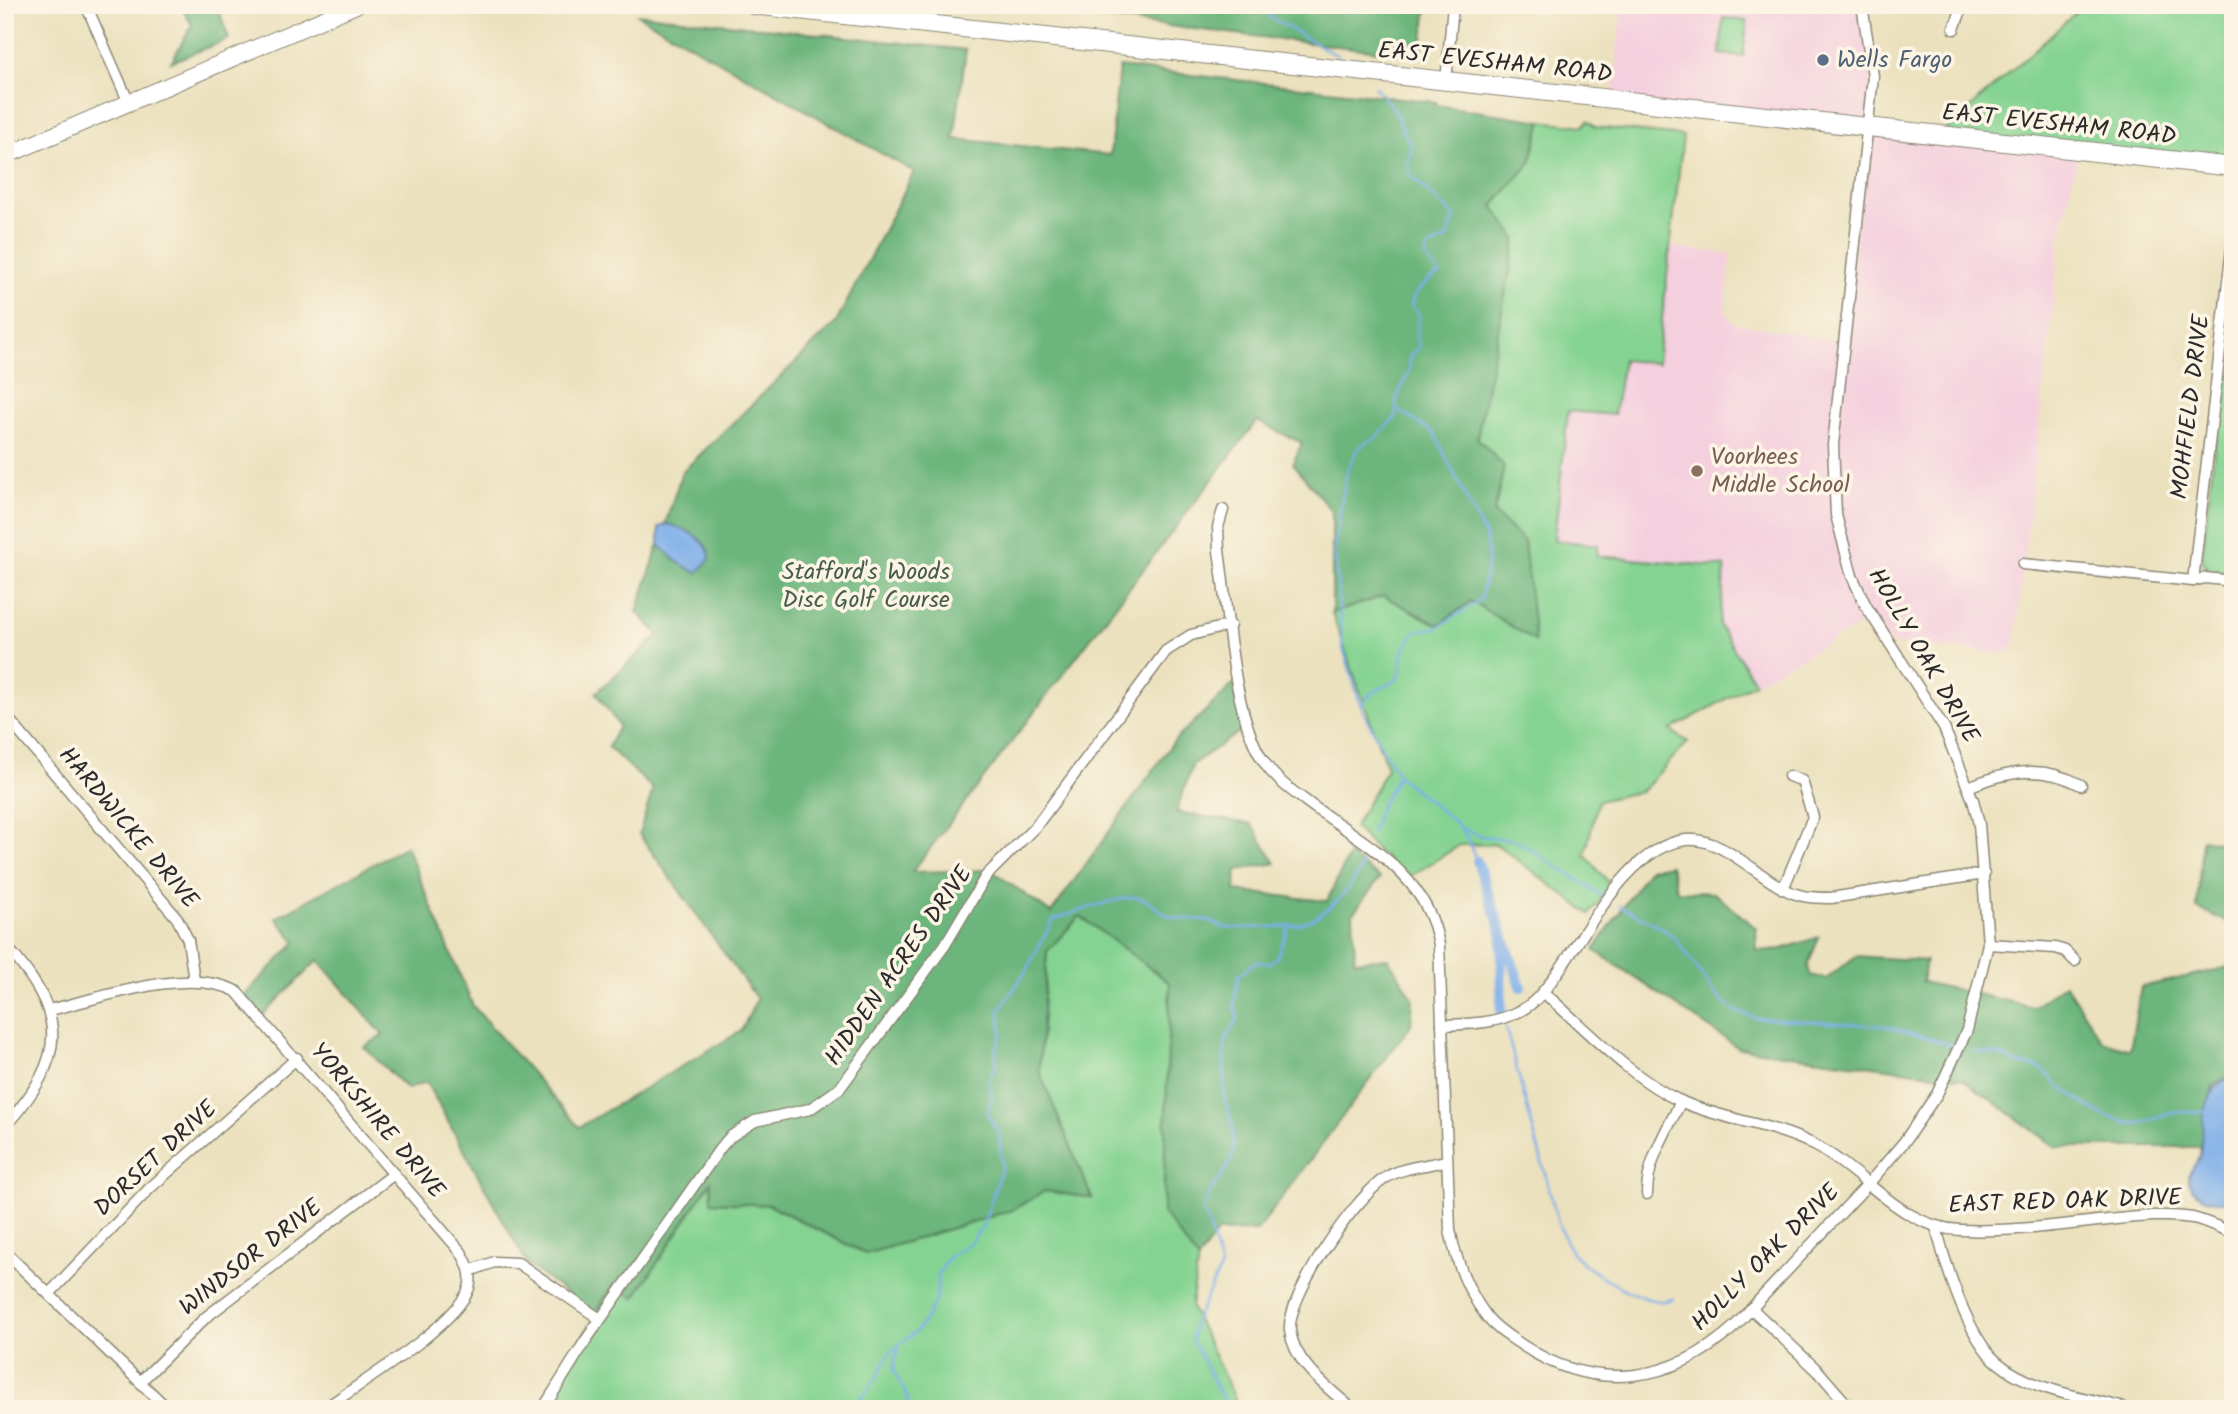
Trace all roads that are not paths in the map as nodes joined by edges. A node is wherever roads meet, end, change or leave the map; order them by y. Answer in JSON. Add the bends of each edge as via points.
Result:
{"nodes":[{"id":1,"x":86,"y":5,"type":"edge"},
{"id":2,"x":356,"y":5,"type":"edge"},
{"id":3,"x":752,"y":5,"type":"edge"},
{"id":4,"x":1453,"y":5,"type":"edge"},
{"id":5,"x":1862,"y":5,"type":"edge"},
{"id":6,"x":1963,"y":5,"type":"edge"},
{"id":7,"x":1954,"y":29,"type":"dead end"},
{"id":8,"x":1446,"y":82,"type":"junction"},
{"id":9,"x":129,"y":103,"type":"junction"},
{"id":10,"x":1868,"y":129,"type":"junction"},
{"id":11,"x":5,"y":156,"type":"edge"},
{"id":12,"x":2233,"y":167,"type":"edge"},
{"id":13,"x":2233,"y":239,"type":"edge"},
{"id":14,"x":1223,"y":510,"type":"dead end"},
{"id":15,"x":2023,"y":564,"type":"dead end"},
{"id":16,"x":2233,"y":580,"type":"edge"},
{"id":17,"x":2193,"y":581,"type":"junction"},
{"id":18,"x":1230,"y":625,"type":"junction"},
{"id":19,"x":5,"y":715,"type":"edge"},
{"id":20,"x":1789,"y":776,"type":"dead end"},
{"id":21,"x":2081,"y":785,"type":"dead end"},
{"id":22,"x":1968,"y":787,"type":"junction"},
{"id":23,"x":1984,"y":874,"type":"junction"},
{"id":24,"x":1783,"y":888,"type":"junction"},
{"id":25,"x":1988,"y":944,"type":"junction"},
{"id":26,"x":5,"y":945,"type":"edge"},
{"id":27,"x":2075,"y":961,"type":"dead end"},
{"id":28,"x":194,"y":980,"type":"junction"},
{"id":29,"x":1543,"y":992,"type":"junction"},
{"id":30,"x":49,"y":1010,"type":"junction"},
{"id":31,"x":1443,"y":1025,"type":"junction"},
{"id":32,"x":297,"y":1058,"type":"junction"},
{"id":33,"x":1681,"y":1101,"type":"junction"},
{"id":34,"x":5,"y":1126,"type":"edge"},
{"id":35,"x":1445,"y":1161,"type":"junction"},
{"id":36,"x":394,"y":1174,"type":"junction"},
{"id":37,"x":1869,"y":1183,"type":"junction"},
{"id":38,"x":1647,"y":1194,"type":"dead end"},
{"id":39,"x":1936,"y":1227,"type":"junction"},
{"id":40,"x":2233,"y":1233,"type":"edge"},
{"id":41,"x":5,"y":1251,"type":"edge"},
{"id":42,"x":470,"y":1271,"type":"junction"},
{"id":43,"x":49,"y":1294,"type":"junction"},
{"id":44,"x":1751,"y":1308,"type":"junction"},
{"id":45,"x":600,"y":1319,"type":"junction"},
{"id":46,"x":140,"y":1382,"type":"junction"},
{"id":47,"x":2120,"y":1408,"type":"edge"},
{"id":48,"x":168,"y":1409,"type":"edge"},
{"id":49,"x":324,"y":1409,"type":"edge"},
{"id":50,"x":543,"y":1409,"type":"edge"},
{"id":51,"x":1352,"y":1409,"type":"edge"},
{"id":52,"x":1851,"y":1409,"type":"edge"}],
"edges":[{"from":1,"to":9,"type":"street"},
{"from":2,"to":9,"type":"main road"},
{"from":3,"to":8,"type":"main road","name":"EAST EVESHAM ROAD"},
{"from":4,"to":8,"type":"street"},
{"from":5,"to":10,"type":"street","name":"HOLLY OAK DRIVE","via":[[1873,76]]},
{"from":6,"to":7,"type":"street"},
{"from":8,"to":10,"type":"main road","name":"EAST EVESHAM ROAD"},
{"from":9,"to":11,"type":"main road"},
{"from":10,"to":12,"type":"main road","name":"EAST EVESHAM ROAD"},
{"from":10,"to":22,"type":"street","name":"HOLLY OAK DRIVE","via":[[1833,444],[1836,515],[1852,576],[1866,606],[1944,728]]},
{"from":13,"to":17,"type":"street","name":"MOHFIELD DRIVE"},
{"from":14,"to":18,"type":"street","name":"HOLLY OAK DRIVE","via":[[1219,551]]},
{"from":15,"to":17,"type":"street"},
{"from":16,"to":17,"type":"street"},
{"from":18,"to":31,"type":"street","name":"HOLLY OAK DRIVE","via":[[1244,723],[1263,761],[1284,785],[1408,879],[1426,903],[1439,945]]},
{"from":18,"to":45,"type":"street","name":"HIDDEN ACRES DRIVE","via":[[1191,635],[1166,651],[1036,826],[986,876],[945,945],[840,1088],[810,1109],[755,1121],[730,1137]]},
{"from":19,"to":28,"type":"street","name":"HARDWICKE DRIVE","via":[[177,918],[188,940]]},
{"from":20,"to":24,"type":"street","via":[[1802,781],[1813,817]]},
{"from":21,"to":22,"type":"street","via":[[2051,772],[2031,771],[1999,775]]},
{"from":22,"to":23,"type":"street","name":"HOLLY OAK DRIVE","via":[[1979,824]]},
{"from":23,"to":24,"type":"street","via":[[1831,898],[1798,895]]},
{"from":23,"to":25,"type":"street","name":"HOLLY OAK DRIVE"},
{"from":24,"to":29,"type":"street","via":[[1722,849],[1692,839],[1662,847],[1630,871]]},
{"from":25,"to":27,"type":"street","via":[[2056,947]]},
{"from":25,"to":37,"type":"street","name":"HOLLY OAK DRIVE","via":[[1975,1008],[1942,1084],[1904,1142]]},
{"from":26,"to":30,"type":"street","via":[[28,971]]},
{"from":28,"to":30,"type":"street","name":"YORKSHIRE DRIVE"},
{"from":28,"to":32,"type":"street","name":"YORKSHIRE DRIVE","via":[[236,991]]},
{"from":29,"to":31,"type":"street","via":[[1521,1011],[1501,1019]]},
{"from":29,"to":33,"type":"street","name":"EAST RED OAK DRIVE","via":[[1640,1076]]},
{"from":30,"to":34,"type":"street","via":[[51,1055],[40,1082]]},
{"from":31,"to":35,"type":"street","name":"HOLLY OAK DRIVE"},
{"from":32,"to":36,"type":"street","name":"YORKSHIRE DRIVE"},
{"from":32,"to":43,"type":"street","name":"DORSET DRIVE","via":[[150,1188]]},
{"from":33,"to":37,"type":"street","name":"EAST RED OAK DRIVE","via":[[1815,1145]]},
{"from":33,"to":38,"type":"street","via":[[1653,1160]]},
{"from":35,"to":44,"type":"street","name":"HOLLY OAK DRIVE","via":[[1454,1250],[1476,1300],[1500,1330],[1558,1367],[1610,1377],[1666,1368],[1718,1342]]},
{"from":35,"to":51,"type":"street","via":[[1396,1171],[1383,1179],[1367,1194],[1298,1292],[1290,1314],[1295,1348],[1314,1376]]},
{"from":36,"to":42,"type":"street","name":"YORKSHIRE DRIVE","via":[[461,1252]]},
{"from":36,"to":46,"type":"street","name":"WINDSOR DRIVE","via":[[206,1317]]},
{"from":37,"to":39,"type":"street","name":"EAST RED OAK DRIVE","via":[[1898,1208]]},
{"from":37,"to":44,"type":"street","name":"HOLLY OAK DRIVE"},
{"from":39,"to":40,"type":"street","name":"EAST RED OAK DRIVE","via":[[2029,1229],[2157,1216],[2191,1218]]},
{"from":39,"to":47,"type":"street","via":[[1947,1271],[1990,1356],[2032,1382]]},
{"from":41,"to":43,"type":"street"},
{"from":42,"to":45,"type":"street","via":[[494,1262],[519,1263]]},
{"from":42,"to":49,"type":"street","via":[[469,1287],[452,1314]]},
{"from":43,"to":46,"type":"street"},
{"from":44,"to":52,"type":"street"},
{"from":45,"to":50,"type":"street","name":"HIDDEN ACRES DRIVE"},
{"from":46,"to":48,"type":"street"}]}
